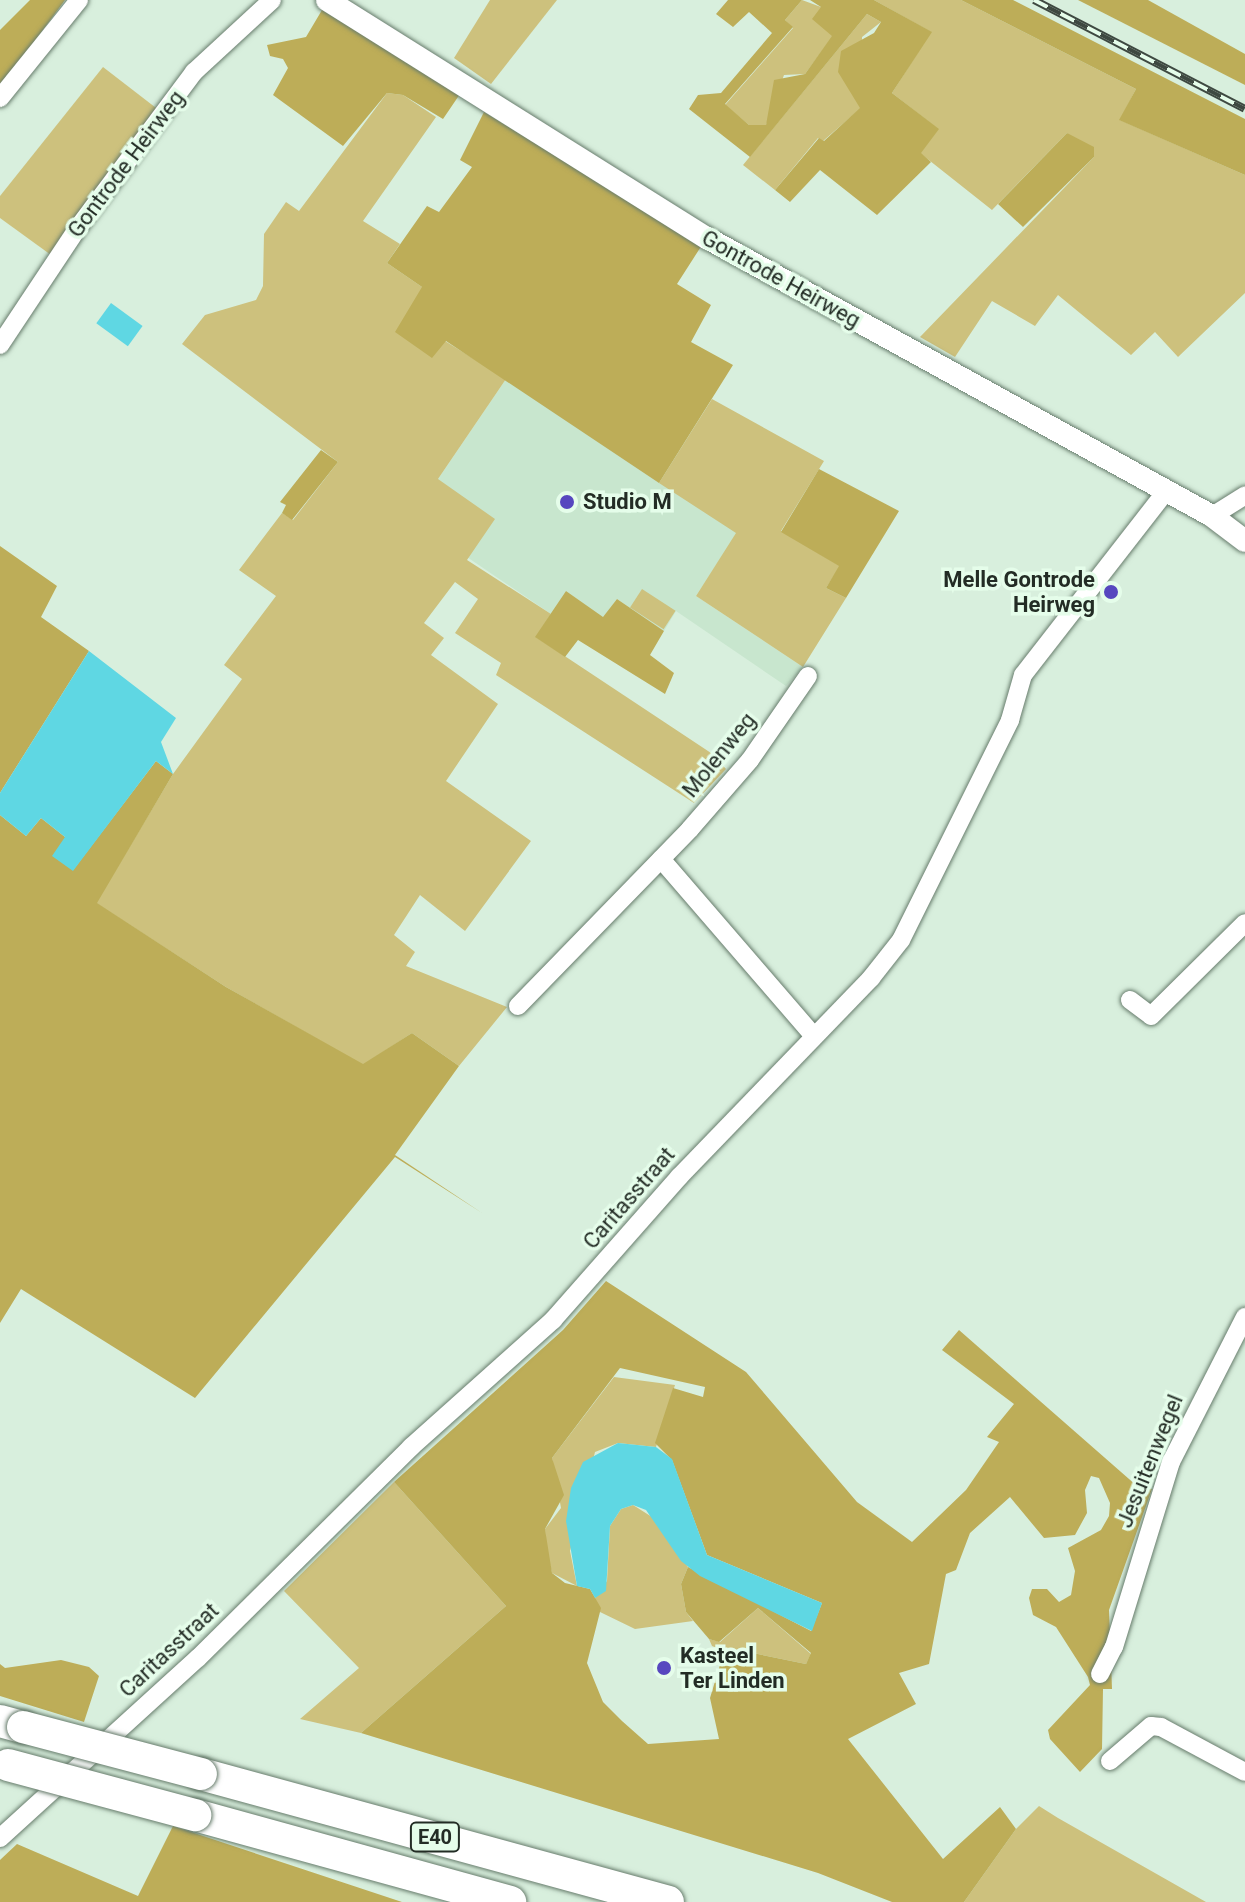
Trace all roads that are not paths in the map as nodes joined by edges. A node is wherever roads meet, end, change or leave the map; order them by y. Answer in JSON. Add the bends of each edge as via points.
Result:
{"nodes":[{"id":1,"x":79,"y":0,"type":"edge"},
{"id":2,"x":272,"y":0,"type":"edge"},
{"id":3,"x":327,"y":0,"type":"edge"},
{"id":4,"x":0,"y":98,"type":"edge"},
{"id":5,"x":0,"y":345,"type":"edge"},
{"id":6,"x":1166,"y":491,"type":"junction"},
{"id":7,"x":1245,"y":495,"type":"edge"},
{"id":8,"x":1212,"y":516,"type":"junction"},
{"id":9,"x":1245,"y":541,"type":"edge"},
{"id":10,"x":808,"y":676,"type":"dead end"},
{"id":11,"x":661,"y":859,"type":"junction"},
{"id":12,"x":1245,"y":923,"type":"edge"},
{"id":13,"x":1130,"y":1000,"type":"dead end"},
{"id":14,"x":518,"y":1006,"type":"dead end"},
{"id":15,"x":814,"y":1036,"type":"junction"},
{"id":16,"x":1245,"y":1317,"type":"edge"},
{"id":17,"x":1100,"y":1674,"type":"dead end"},
{"id":18,"x":12,"y":1724,"type":"edge"},
{"id":19,"x":1110,"y":1761,"type":"dead end"},
{"id":20,"x":4,"y":1764,"type":"edge"},
{"id":21,"x":1245,"y":1772,"type":"edge"},
{"id":22,"x":0,"y":1838,"type":"edge"},
{"id":23,"x":510,"y":1902,"type":"edge"},
{"id":24,"x":668,"y":1902,"type":"edge"}],
"edges":[{"from":1,"to":4,"type":"street"},
{"from":2,"to":5,"type":"street","name":"Gontrode Heirweg","via":[[194,72],[77,229]]},
{"from":3,"to":6,"type":"street","name":"Gontrode Heirweg","via":[[707,238]]},
{"from":6,"to":8,"type":"street","name":"Gontrode Heirweg"},
{"from":6,"to":15,"type":"street","name":"Caritasstraat","via":[[1023,675],[1006,729],[901,940]]},
{"from":7,"to":8,"type":"street"},
{"from":8,"to":9,"type":"street","name":"Gontrode Heirweg"},
{"from":10,"to":11,"type":"street","name":"Molenweg","via":[[750,760]]},
{"from":11,"to":14,"type":"street","name":"Molenweg"},
{"from":11,"to":15,"type":"street"},
{"from":12,"to":13,"type":"street","via":[[1151,1016]]},
{"from":15,"to":22,"type":"street","name":"Caritasstraat","via":[[553,1320],[411,1447],[198,1658]]},
{"from":16,"to":17,"type":"street","name":"Jesuitenwegel","via":[[1171,1462],[1114,1647]]},
{"from":18,"to":24,"type":"highway","number":"E40","bridge":true},
{"from":19,"to":21,"type":"street","via":[[1151,1726]]},
{"from":20,"to":23,"type":"highway","number":"E40","bridge":true}]}
